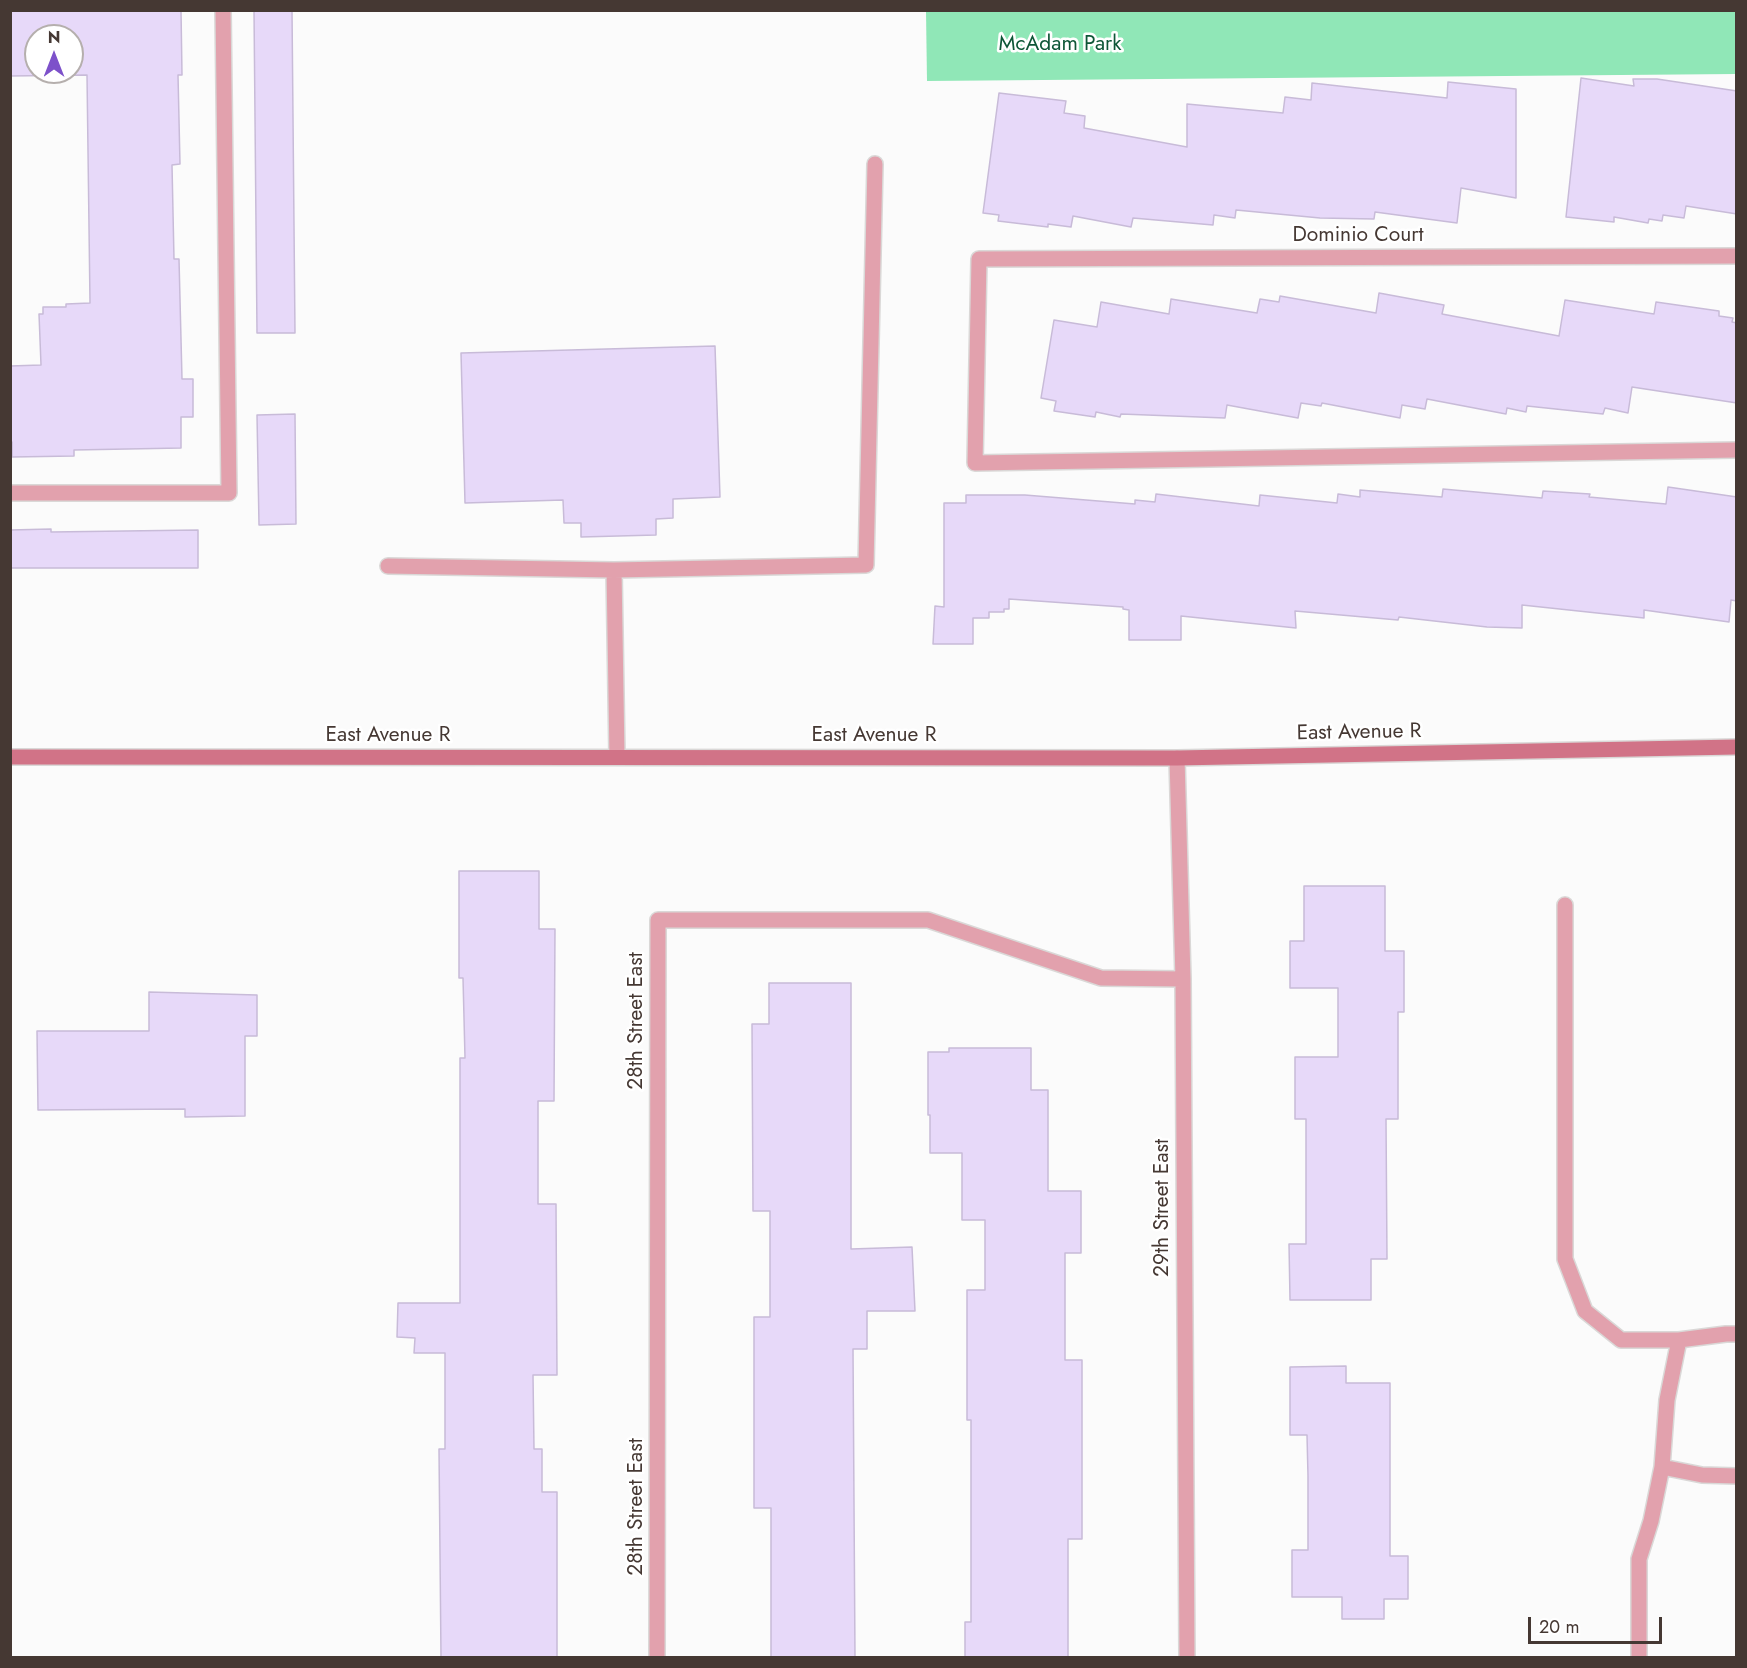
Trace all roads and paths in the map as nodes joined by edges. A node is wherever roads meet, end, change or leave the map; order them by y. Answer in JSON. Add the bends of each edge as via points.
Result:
{"nodes":[{"id":1,"x":223,"y":10,"type":"edge"},
{"id":2,"x":875,"y":164,"type":"dead end"},
{"id":3,"x":1737,"y":256,"type":"edge"},
{"id":4,"x":1737,"y":450,"type":"edge"},
{"id":5,"x":10,"y":493,"type":"edge"},
{"id":6,"x":388,"y":566,"type":"dead end"},
{"id":7,"x":614,"y":570,"type":"junction"},
{"id":8,"x":1737,"y":747,"type":"edge"},
{"id":9,"x":10,"y":757,"type":"edge"},
{"id":10,"x":617,"y":757,"type":"junction"},
{"id":11,"x":1177,"y":758,"type":"junction"},
{"id":12,"x":1565,"y":905,"type":"dead end"},
{"id":13,"x":1183,"y":979,"type":"junction"},
{"id":14,"x":1737,"y":1334,"type":"edge"},
{"id":15,"x":1679,"y":1340,"type":"junction"},
{"id":16,"x":1662,"y":1467,"type":"junction"},
{"id":17,"x":1737,"y":1476,"type":"edge"},
{"id":18,"x":657,"y":1658,"type":"edge"},
{"id":19,"x":1187,"y":1658,"type":"edge"},
{"id":20,"x":1639,"y":1658,"type":"edge"}],
"edges":[{"from":1,"to":5,"type":"street","via":[[229,493]]},
{"from":2,"to":7,"type":"street","via":[[866,565]]},
{"from":3,"to":4,"type":"street","name":"Dominio Court","via":[[979,259],[975,463]]},
{"from":6,"to":7,"type":"street"},
{"from":7,"to":10,"type":"street"},
{"from":8,"to":11,"type":"main road","name":"East Avenue R"},
{"from":9,"to":10,"type":"main road","name":"East Avenue R"},
{"from":10,"to":11,"type":"main road","name":"East Avenue R"},
{"from":11,"to":13,"type":"street","name":"29th Street East"},
{"from":12,"to":15,"type":"street","via":[[1565,1259],[1585,1311],[1621,1340]]},
{"from":13,"to":18,"type":"street","name":"28th Street East","via":[[1101,978],[928,920],[658,920]]},
{"from":13,"to":19,"type":"street","name":"29th Street East"},
{"from":14,"to":15,"type":"street"},
{"from":15,"to":16,"type":"street","via":[[1667,1401]]},
{"from":16,"to":17,"type":"street","via":[[1702,1475]]},
{"from":16,"to":20,"type":"street","via":[[1639,1558]]}]}
